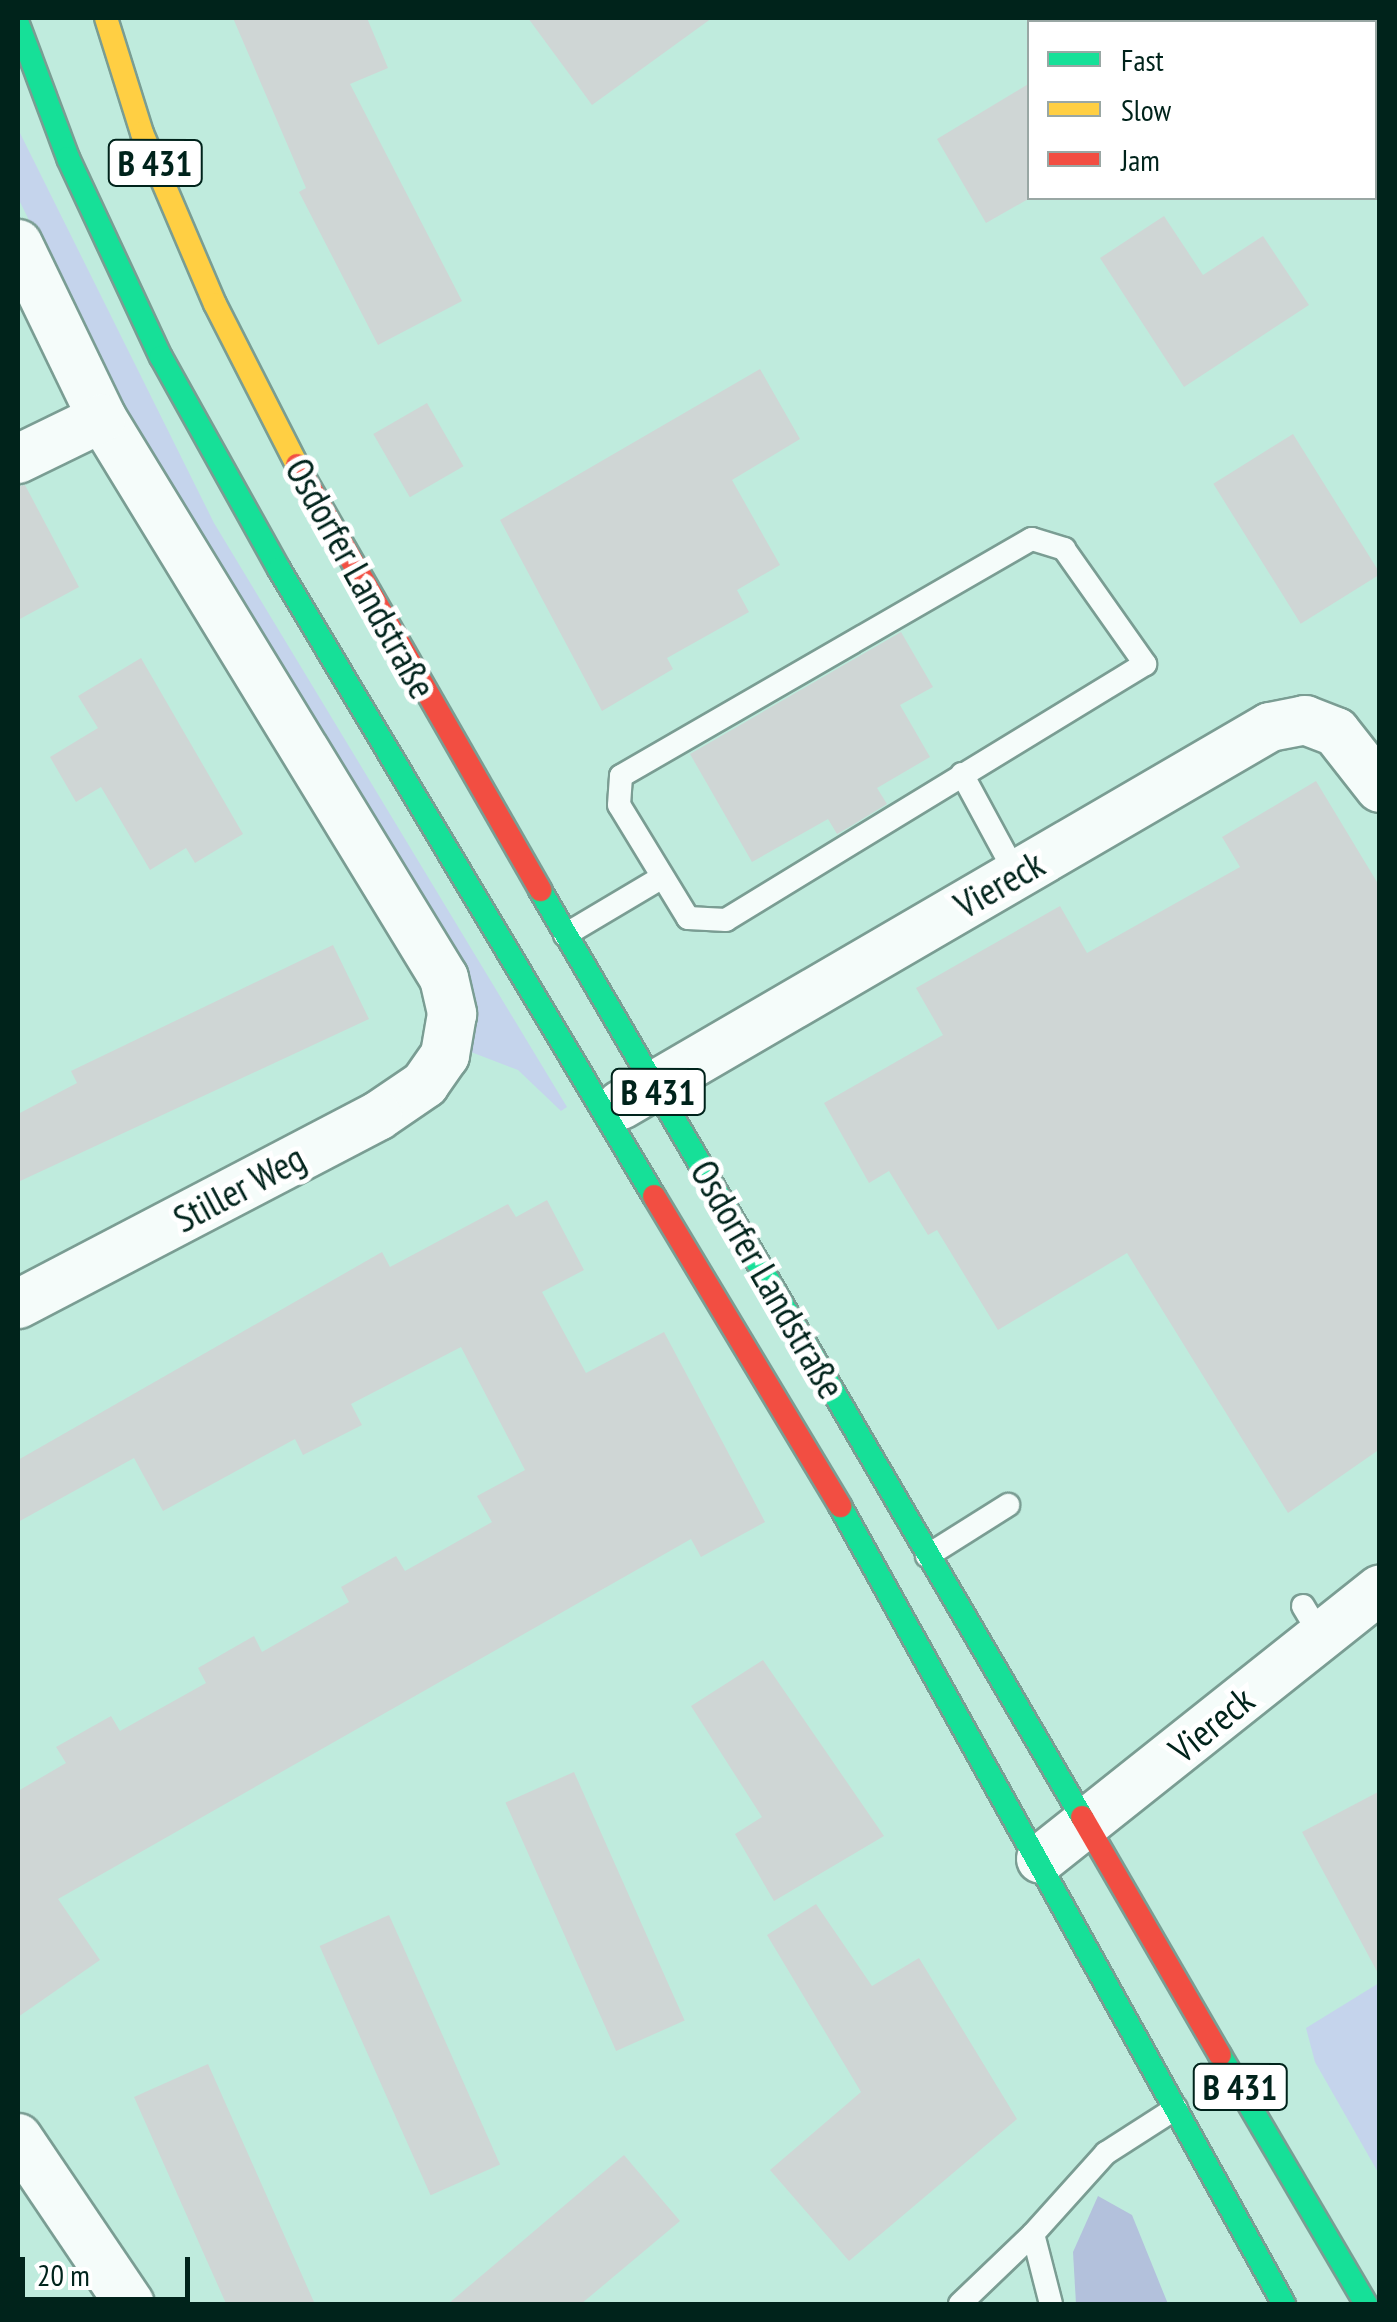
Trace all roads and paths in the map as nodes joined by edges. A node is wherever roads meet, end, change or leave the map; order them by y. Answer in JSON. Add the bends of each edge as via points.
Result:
{"nodes":[{"id":1,"x":106,"y":18,"type":"edge"},
{"id":2,"x":18,"y":24,"type":"edge"},
{"id":3,"x":18,"y":244,"type":"edge"},
{"id":4,"x":102,"y":418,"type":"junction"},
{"id":5,"x":18,"y":459,"type":"edge"},
{"id":6,"x":962,"y":774,"type":"junction"},
{"id":7,"x":1380,"y":788,"type":"edge"},
{"id":8,"x":1016,"y":874,"type":"junction"},
{"id":9,"x":660,"y":878,"type":"junction"},
{"id":10,"x":565,"y":935,"type":"junction"},
{"id":11,"x":654,"y":1085,"type":"junction"},
{"id":12,"x":608,"y":1112,"type":"junction"},
{"id":13,"x":18,"y":1304,"type":"edge"},
{"id":14,"x":1008,"y":1505,"type":"dead end"},
{"id":15,"x":930,"y":1554,"type":"junction"},
{"id":16,"x":886,"y":1583,"type":"junction"},
{"id":17,"x":1380,"y":1589,"type":"edge"},
{"id":18,"x":1088,"y":1824,"type":"junction"},
{"id":19,"x":1042,"y":1859,"type":"junction"},
{"id":20,"x":1176,"y":2108,"type":"junction"},
{"id":21,"x":18,"y":2138,"type":"edge"},
{"id":22,"x":1032,"y":2234,"type":"junction"},
{"id":23,"x":130,"y":2304,"type":"edge"},
{"id":24,"x":960,"y":2304,"type":"edge"},
{"id":25,"x":1051,"y":2304,"type":"edge"},
{"id":26,"x":1284,"y":2304,"type":"edge"},
{"id":27,"x":1366,"y":2304,"type":"edge"}],
"edges":[{"from":1,"to":10,"type":"main road","name":"Osdorfer Landstraße","number":"B 431","via":[[142,133],[215,304],[334,538]]},
{"from":2,"to":12,"type":"main road","name":"Osdorfer Landstraße","number":"B 431","via":[[68,158],[160,358],[279,569]]},
{"from":3,"to":4,"type":"street"},
{"from":4,"to":5,"type":"street"},
{"from":4,"to":13,"type":"street","name":"Stiller Weg","via":[[444,978],[452,1014],[446,1055],[425,1084],[378,1116]]},
{"from":6,"to":8,"type":"lane"},
{"from":6,"to":9,"type":"lane","via":[[726,920],[688,918]]},
{"from":6,"to":9,"type":"lane","via":[[1144,664],[1064,549],[1032,539],[621,776],[619,804]]},
{"from":7,"to":8,"type":"street","name":"Viereck","via":[[1336,732],[1305,720],[1270,727]]},
{"from":8,"to":11,"type":"street","name":"Viereck"},
{"from":9,"to":10,"type":"lane"},
{"from":10,"to":11,"type":"main road","name":"Osdorfer Landstraße","number":"B 431"},
{"from":11,"to":12,"type":"street","name":"Viereck"},
{"from":11,"to":15,"type":"main road","name":"Osdorfer Landstraße","number":"B 431"},
{"from":12,"to":16,"type":"main road","name":"Osdorfer Landstraße","number":"B 431"},
{"from":14,"to":15,"type":"lane"},
{"from":15,"to":16,"type":"lane"},
{"from":15,"to":18,"type":"main road","name":"Osdorfer Landstraße","number":"B 431"},
{"from":16,"to":19,"type":"main road","name":"Osdorfer Landstraße","number":"B 431"},
{"from":17,"to":18,"type":"street","name":"Viereck","via":[[1312,1621]]},
{"from":18,"to":19,"type":"street","name":"Viereck"},
{"from":18,"to":27,"type":"main road","name":"Osdorfer Landstraße","number":"B 431"},
{"from":19,"to":20,"type":"main road","name":"Osdorfer Landstraße","number":"B 431"},
{"from":20,"to":22,"type":"lane","via":[[1106,2154]]},
{"from":20,"to":26,"type":"main road","name":"Osdorfer Landstraße","number":"B 431"},
{"from":21,"to":23,"type":"street"},
{"from":22,"to":24,"type":"lane"},
{"from":22,"to":25,"type":"lane"}]}
